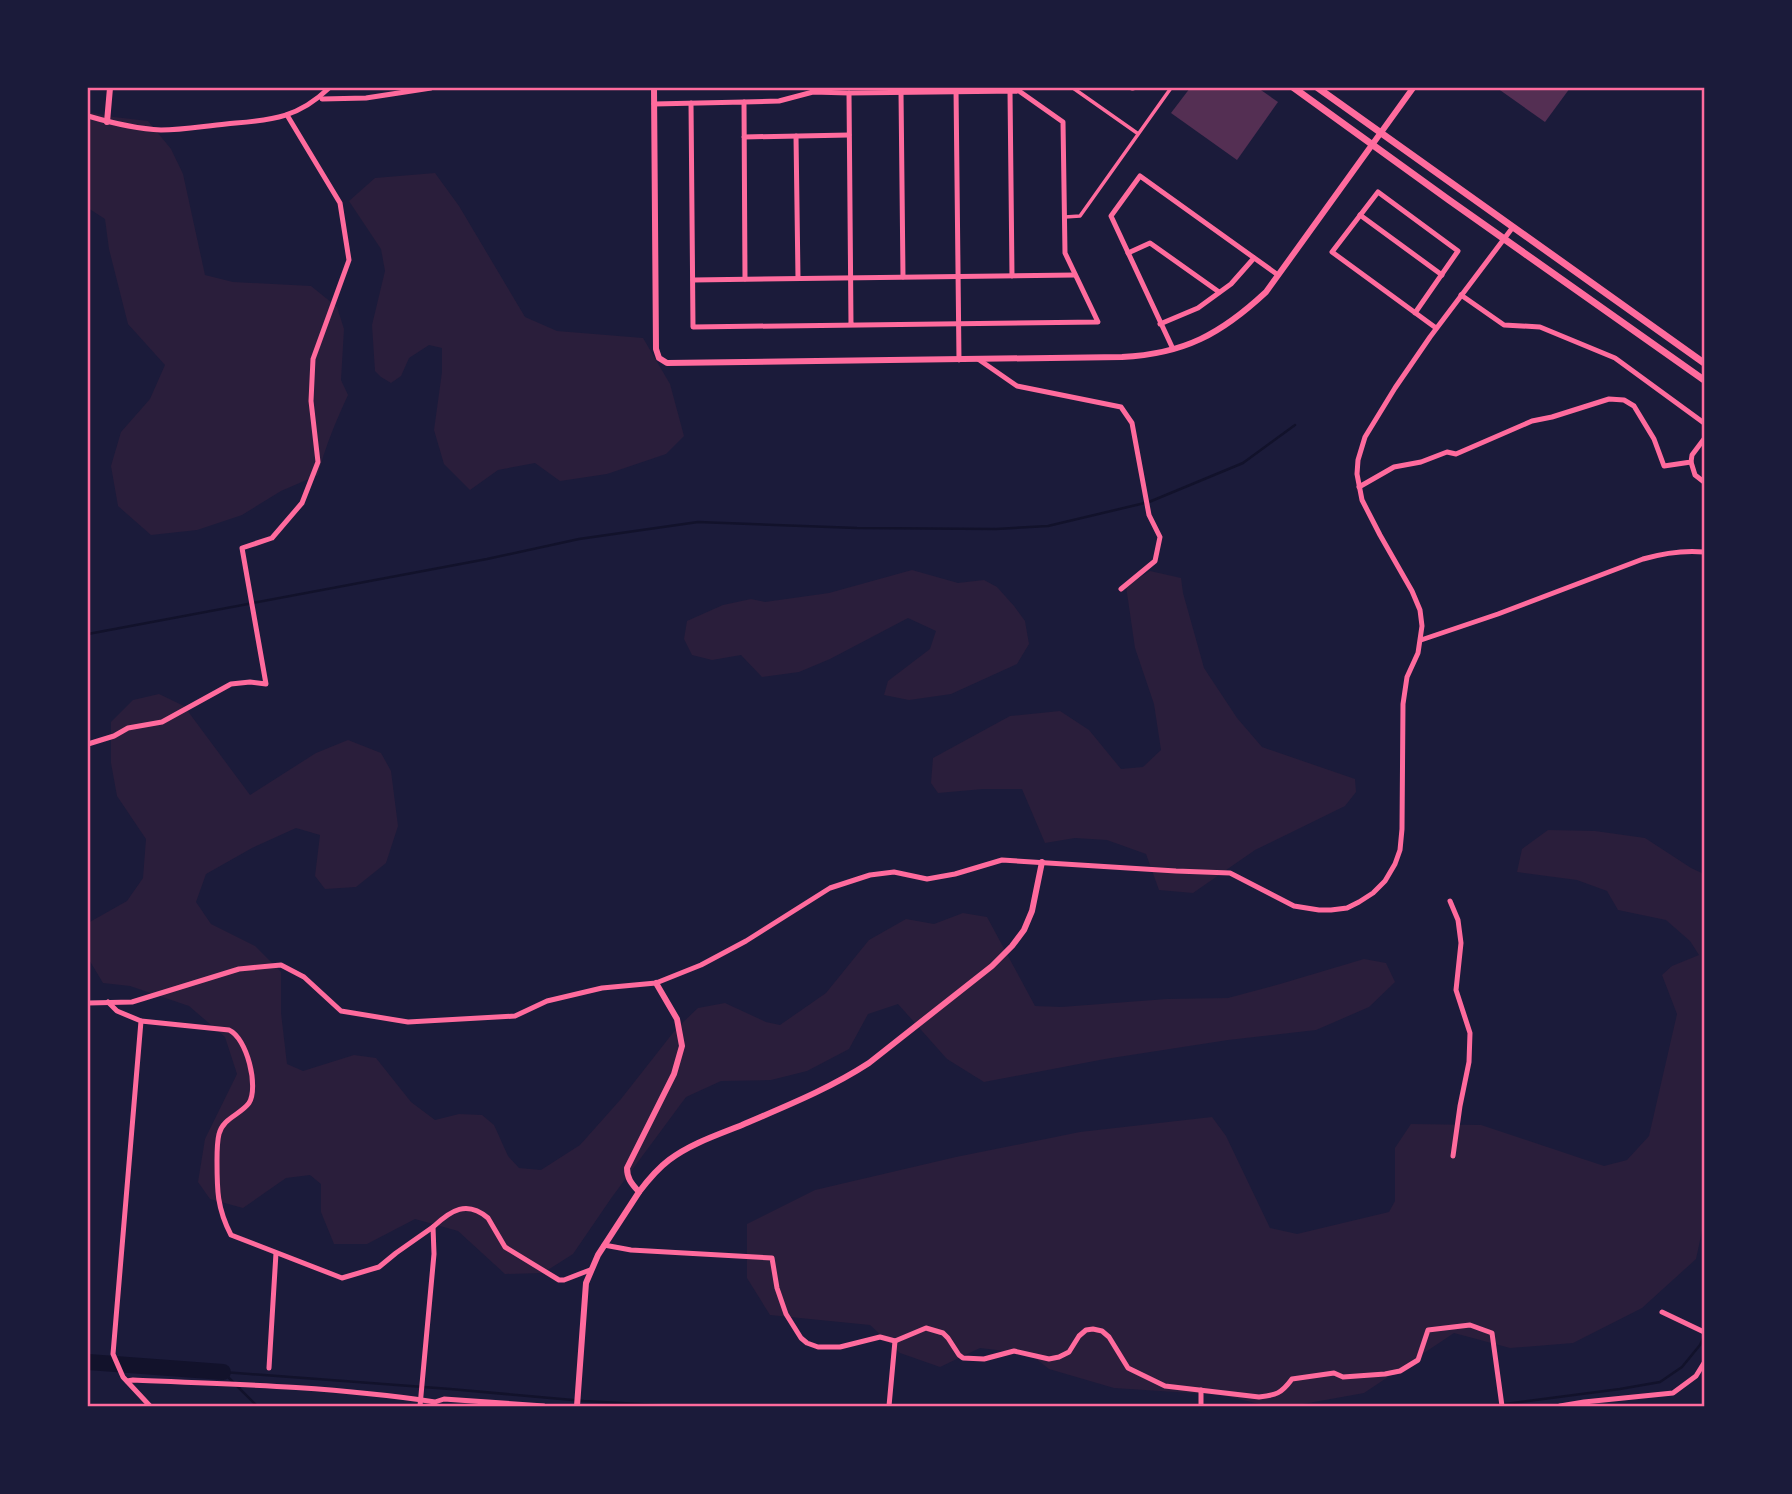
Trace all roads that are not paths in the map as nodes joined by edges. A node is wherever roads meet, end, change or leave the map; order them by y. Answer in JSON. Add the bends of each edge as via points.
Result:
{"nodes":[{"id":1,"x":110,"y":88,"type":"edge"},
{"id":2,"x":329,"y":88,"type":"edge"},
{"id":3,"x":432,"y":88,"type":"edge"},
{"id":4,"x":654,"y":88,"type":"edge"},
{"id":5,"x":1073,"y":88,"type":"edge"},
{"id":6,"x":1171,"y":88,"type":"edge"},
{"id":7,"x":1294,"y":88,"type":"edge"},
{"id":8,"x":1318,"y":88,"type":"edge"},
{"id":9,"x":1413,"y":88,"type":"edge"},
{"id":10,"x":956,"y":90,"type":"edge"},
{"id":11,"x":1010,"y":91,"type":"junction"},
{"id":12,"x":901,"y":92,"type":"junction"},
{"id":13,"x":849,"y":93,"type":"junction"},
{"id":14,"x":322,"y":99,"type":"dead end"},
{"id":15,"x":744,"y":102,"type":"junction"},
{"id":16,"x":691,"y":103,"type":"junction"},
{"id":17,"x":654,"y":104,"type":"junction"},
{"id":18,"x":287,"y":115,"type":"junction"},
{"id":19,"x":88,"y":116,"type":"edge"},
{"id":20,"x":107,"y":122,"type":"junction"},
{"id":21,"x":1380,"y":132,"type":"junction"},
{"id":22,"x":1137,"y":134,"type":"junction"},
{"id":23,"x":849,"y":135,"type":"junction"},
{"id":24,"x":796,"y":136,"type":"junction"},
{"id":25,"x":744,"y":137,"type":"junction"},
{"id":26,"x":1372,"y":144,"type":"junction"},
{"id":27,"x":1360,"y":215,"type":"junction"},
{"id":28,"x":1064,"y":217,"type":"junction"},
{"id":29,"x":1513,"y":227,"type":"junction"},
{"id":30,"x":1504,"y":238,"type":"junction"},
{"id":31,"x":1128,"y":253,"type":"junction"},
{"id":32,"x":1254,"y":258,"type":"junction"},
{"id":33,"x":1075,"y":275,"type":"junction"},
{"id":34,"x":1278,"y":275,"type":"junction"},
{"id":35,"x":1442,"y":275,"type":"junction"},
{"id":36,"x":958,"y":276,"type":"junction"},
{"id":37,"x":1012,"y":276,"type":"junction"},
{"id":38,"x":903,"y":277,"type":"junction"},
{"id":39,"x":798,"y":278,"type":"junction"},
{"id":40,"x":851,"y":278,"type":"junction"},
{"id":41,"x":745,"y":279,"type":"junction"},
{"id":42,"x":693,"y":280,"type":"junction"},
{"id":43,"x":1219,"y":292,"type":"junction"},
{"id":44,"x":1461,"y":295,"type":"junction"},
{"id":45,"x":1415,"y":313,"type":"junction"},
{"id":46,"x":959,"y":324,"type":"junction"},
{"id":47,"x":1160,"y":324,"type":"junction"},
{"id":48,"x":852,"y":325,"type":"junction"},
{"id":49,"x":1436,"y":328,"type":"junction"},
{"id":50,"x":1173,"y":349,"type":"junction"},
{"id":51,"x":978,"y":359,"type":"junction"},
{"id":52,"x":959,"y":360,"type":"junction"},
{"id":53,"x":1704,"y":363,"type":"edge"},
{"id":54,"x":1704,"y":380,"type":"edge"},
{"id":55,"x":1704,"y":423,"type":"edge"},
{"id":56,"x":1704,"y":439,"type":"edge"},
{"id":57,"x":1691,"y":461,"type":"junction"},
{"id":58,"x":1704,"y":482,"type":"edge"},
{"id":59,"x":1359,"y":487,"type":"junction"},
{"id":60,"x":1704,"y":552,"type":"edge"},
{"id":61,"x":1121,"y":589,"type":"dead end"},
{"id":62,"x":1421,"y":640,"type":"junction"},
{"id":63,"x":88,"y":744,"type":"edge"},
{"id":64,"x":1042,"y":862,"type":"junction"},
{"id":65,"x":1450,"y":901,"type":"dead end"},
{"id":66,"x":656,"y":983,"type":"junction"},
{"id":67,"x":108,"y":1002,"type":"junction"},
{"id":68,"x":88,"y":1003,"type":"edge"},
{"id":69,"x":141,"y":1021,"type":"junction"},
{"id":70,"x":1453,"y":1156,"type":"dead end"},
{"id":71,"x":639,"y":1192,"type":"junction"},
{"id":72,"x":433,"y":1227,"type":"junction"},
{"id":73,"x":604,"y":1245,"type":"junction"},
{"id":74,"x":276,"y":1253,"type":"junction"},
{"id":75,"x":590,"y":1270,"type":"junction"},
{"id":76,"x":1662,"y":1312,"type":"dead end"},
{"id":77,"x":1703,"y":1332,"type":"edge"},
{"id":78,"x":895,"y":1341,"type":"junction"},
{"id":79,"x":1704,"y":1363,"type":"edge"},
{"id":80,"x":269,"y":1368,"type":"dead end"},
{"id":81,"x":125,"y":1379,"type":"junction"},
{"id":82,"x":1201,"y":1390,"type":"junction"},
{"id":83,"x":420,"y":1403,"type":"edge"},
{"id":84,"x":150,"y":1406,"type":"edge"},
{"id":85,"x":544,"y":1406,"type":"edge"},
{"id":86,"x":577,"y":1406,"type":"edge"},
{"id":87,"x":889,"y":1406,"type":"edge"},
{"id":88,"x":1201,"y":1406,"type":"edge"},
{"id":89,"x":1502,"y":1406,"type":"edge"},
{"id":90,"x":1560,"y":1406,"type":"edge"}],
"edges":[{"from":1,"to":20,"type":"street"},
{"from":2,"to":18,"type":"street"},
{"from":3,"to":14,"type":"street"},
{"from":4,"to":17,"type":"street"},
{"from":5,"to":22,"type":"street"},
{"from":6,"to":22,"type":"street"},
{"from":7,"to":26,"type":"main road"},
{"from":8,"to":21,"type":"main road"},
{"from":9,"to":21,"type":"street"},
{"from":10,"to":11,"type":"street"},
{"from":10,"to":12,"type":"street"},
{"from":10,"to":36,"type":"street"},
{"from":11,"to":28,"type":"street","via":[[1019,91],[1063,122]]},
{"from":11,"to":37,"type":"street"},
{"from":12,"to":13,"type":"street"},
{"from":12,"to":38,"type":"street"},
{"from":13,"to":15,"type":"street","via":[[813,92],[779,101]]},
{"from":13,"to":23,"type":"street"},
{"from":15,"to":16,"type":"street"},
{"from":15,"to":25,"type":"street"},
{"from":16,"to":17,"type":"street"},
{"from":16,"to":42,"type":"street"},
{"from":17,"to":52,"type":"street","via":[[656,349],[662,361]]},
{"from":18,"to":20,"type":"street","via":[[170,130]]},
{"from":18,"to":63,"type":"street","via":[[340,203],[349,260],[313,359],[311,401],[318,462],[302,503],[272,538],[242,548],[266,684],[231,684],[162,722],[128,728]]},
{"from":19,"to":20,"type":"street"},
{"from":21,"to":26,"type":"street"},
{"from":21,"to":29,"type":"main road"},
{"from":22,"to":28,"type":"street","via":[[1080,216]]},
{"from":23,"to":24,"type":"street"},
{"from":23,"to":40,"type":"street"},
{"from":24,"to":25,"type":"street"},
{"from":24,"to":39,"type":"street"},
{"from":25,"to":41,"type":"street"},
{"from":26,"to":30,"type":"main road"},
{"from":26,"to":34,"type":"street"},
{"from":27,"to":35,"type":"street"},
{"from":27,"to":35,"type":"street","via":[[1377,192],[1408,214],[1458,251]]},
{"from":27,"to":45,"type":"street","via":[[1332,252]]},
{"from":28,"to":33,"type":"street","via":[[1065,253]]},
{"from":29,"to":30,"type":"street"},
{"from":29,"to":53,"type":"main road"},
{"from":30,"to":44,"type":"street"},
{"from":30,"to":54,"type":"main road"},
{"from":31,"to":32,"type":"street","via":[[1111,216],[1140,176]]},
{"from":31,"to":43,"type":"street","via":[[1150,243]]},
{"from":31,"to":47,"type":"street"},
{"from":32,"to":34,"type":"street"},
{"from":32,"to":43,"type":"street"},
{"from":33,"to":37,"type":"street"},
{"from":33,"to":46,"type":"street","via":[[1098,322]]},
{"from":34,"to":50,"type":"street","via":[[1266,292],[1221,329]]},
{"from":35,"to":45,"type":"street"},
{"from":36,"to":37,"type":"street"},
{"from":36,"to":38,"type":"street"},
{"from":36,"to":46,"type":"street"},
{"from":38,"to":40,"type":"street"},
{"from":39,"to":40,"type":"street"},
{"from":39,"to":41,"type":"street"},
{"from":40,"to":48,"type":"street"},
{"from":41,"to":42,"type":"street"},
{"from":42,"to":48,"type":"street","via":[[693,327]]},
{"from":43,"to":47,"type":"street","via":[[1198,308]]},
{"from":44,"to":49,"type":"street"},
{"from":44,"to":55,"type":"street","via":[[1504,325],[1540,327],[1615,359]]},
{"from":45,"to":49,"type":"street"},
{"from":46,"to":48,"type":"street"},
{"from":46,"to":52,"type":"street"},
{"from":47,"to":50,"type":"street"},
{"from":49,"to":59,"type":"street","via":[[1366,437],[1358,460]]},
{"from":50,"to":51,"type":"street","via":[[1143,356]]},
{"from":51,"to":52,"type":"street"},
{"from":51,"to":61,"type":"street","via":[[1017,386],[1121,407],[1132,423],[1149,515],[1160,537],[1155,561]]},
{"from":56,"to":57,"type":"street"},
{"from":57,"to":58,"type":"street","via":[[1695,475]]},
{"from":57,"to":59,"type":"street","via":[[1664,466],[1634,406],[1609,399],[1532,421],[1456,454],[1447,452],[1394,467]]},
{"from":59,"to":62,"type":"street","via":[[1420,610]]},
{"from":60,"to":62,"type":"street","via":[[1664,553],[1643,559]]},
{"from":62,"to":64,"type":"street","via":[[1402,704],[1400,850],[1385,881],[1359,902],[1348,908],[1319,910],[1294,906],[1230,873]]},
{"from":64,"to":66,"type":"street","via":[[1002,860],[927,878],[894,872],[870,875],[830,888],[746,941]]},
{"from":64,"to":71,"type":"street","via":[[1024,930],[992,966],[869,1063],[799,1101],[684,1151],[657,1170]]},
{"from":65,"to":70,"type":"street","via":[[1461,943],[1457,990],[1470,1033]]},
{"from":66,"to":67,"type":"street","via":[[602,988],[547,1001],[515,1016],[408,1022],[341,1011],[304,977],[281,965],[239,970],[132,1002]]},
{"from":66,"to":71,"type":"street","via":[[677,1019],[682,1046],[674,1074],[627,1168],[629,1181]]},
{"from":67,"to":68,"type":"street"},
{"from":67,"to":69,"type":"street"},
{"from":69,"to":74,"type":"street","via":[[229,1030],[240,1037],[253,1093],[246,1107],[219,1133],[219,1208],[231,1235]]},
{"from":69,"to":81,"type":"street","via":[[113,1354]]},
{"from":71,"to":73,"type":"street"},
{"from":72,"to":74,"type":"street","via":[[379,1267],[348,1278]]},
{"from":72,"to":75,"type":"street","via":[[453,1211],[471,1209],[488,1219],[505,1247],[559,1280]]},
{"from":72,"to":83,"type":"street"},
{"from":73,"to":75,"type":"street"},
{"from":73,"to":78,"type":"street","via":[[772,1258],[786,1314],[807,1343],[828,1348],[880,1337]]},
{"from":74,"to":80,"type":"street"},
{"from":75,"to":86,"type":"street"},
{"from":76,"to":77,"type":"street"},
{"from":78,"to":82,"type":"street","via":[[926,1328],[943,1333],[963,1358],[984,1359],[1014,1351],[1049,1359],[1069,1352],[1086,1330],[1093,1329],[1109,1336],[1128,1368],[1165,1386]]},
{"from":78,"to":87,"type":"street"},
{"from":79,"to":90,"type":"street","via":[[1696,1376],[1673,1393]]},
{"from":81,"to":83,"type":"street","via":[[256,1385]]},
{"from":81,"to":84,"type":"street"},
{"from":82,"to":88,"type":"street"},
{"from":82,"to":89,"type":"street","via":[[1271,1396],[1292,1380],[1400,1371],[1418,1360],[1427,1330],[1470,1325],[1492,1333]]},
{"from":83,"to":85,"type":"street","via":[[444,1399]]}]}
